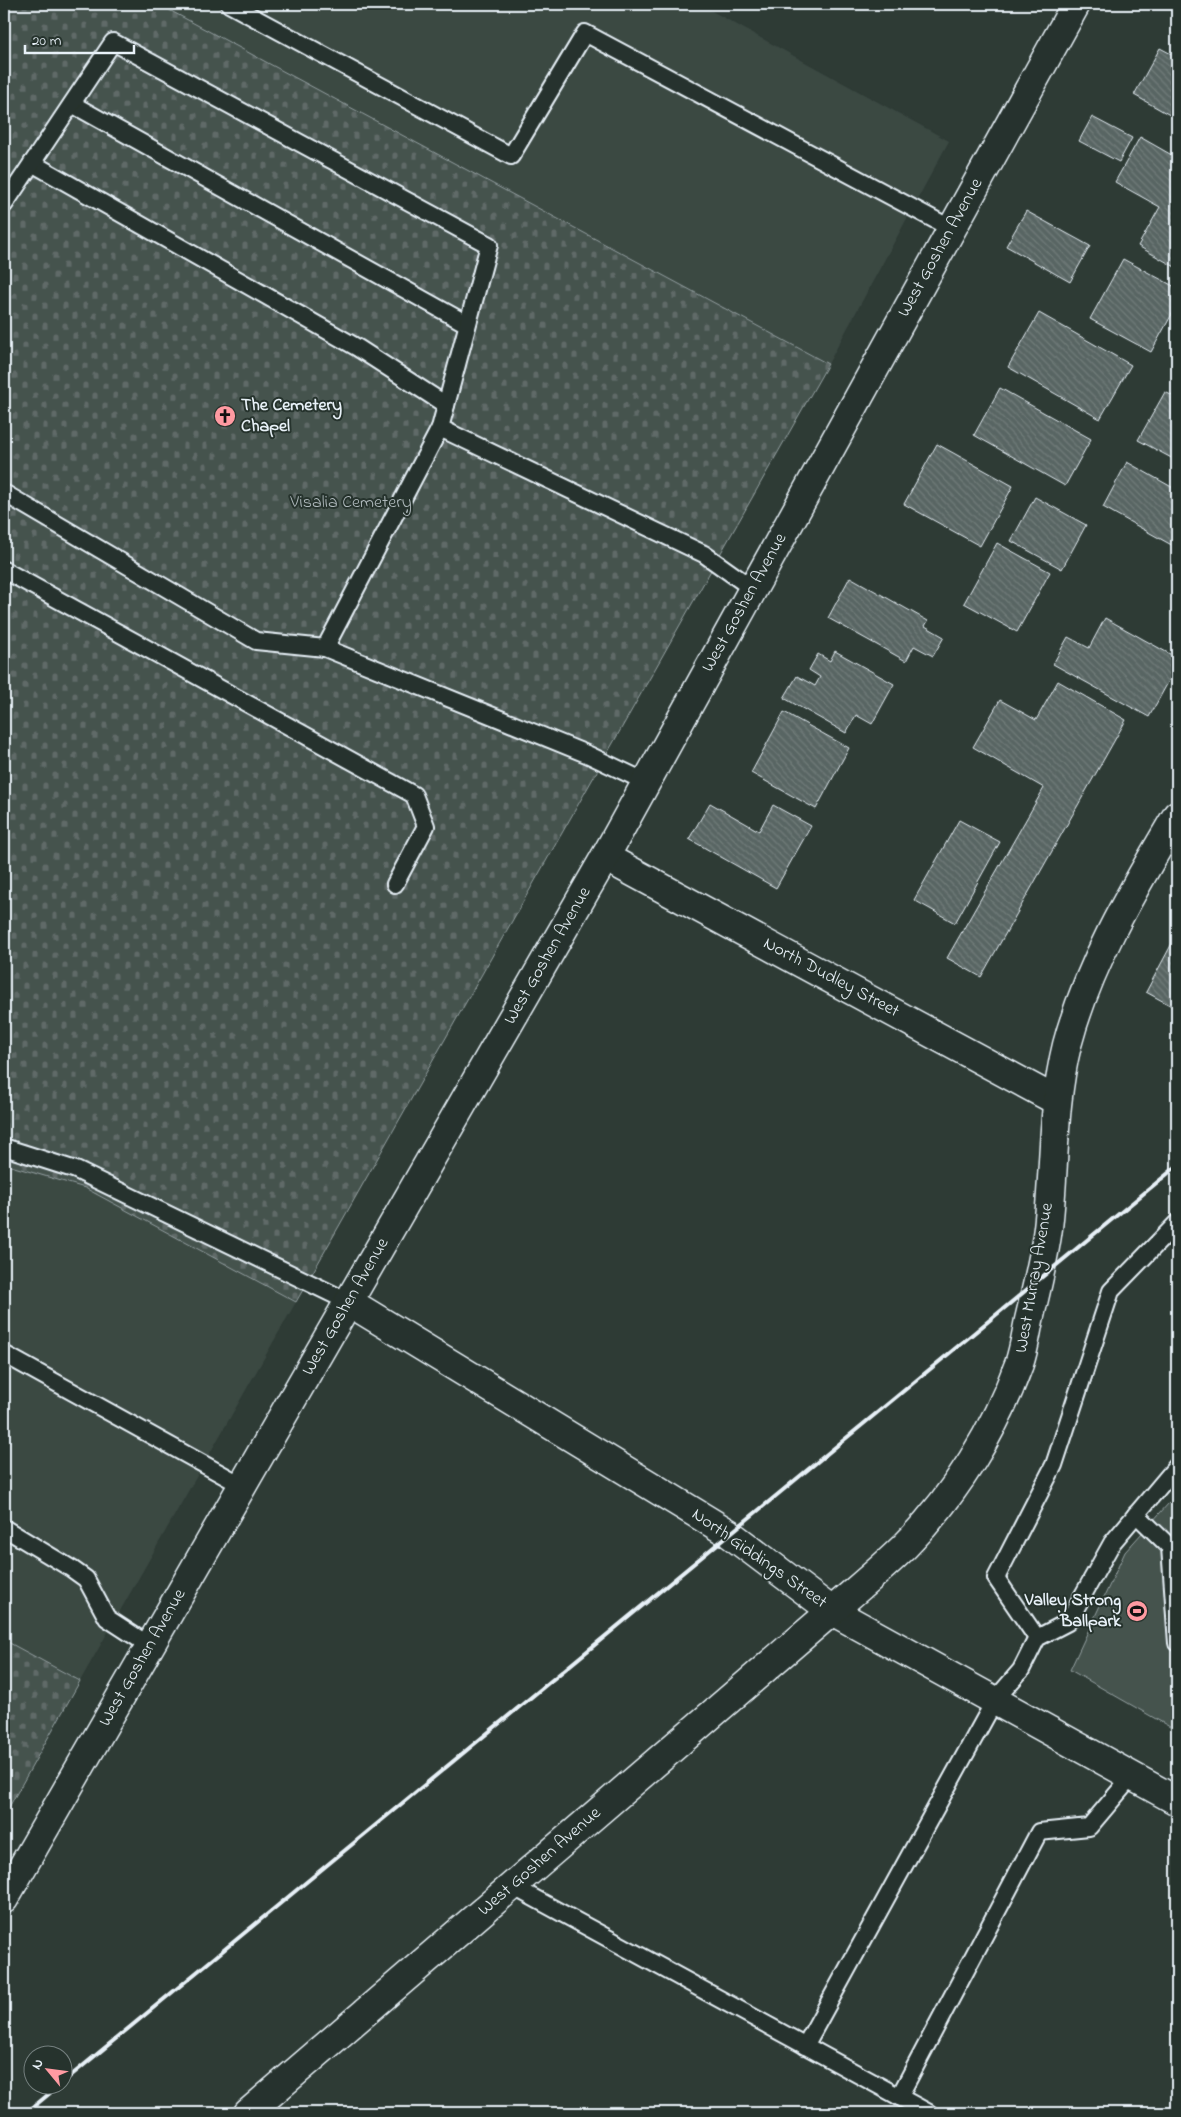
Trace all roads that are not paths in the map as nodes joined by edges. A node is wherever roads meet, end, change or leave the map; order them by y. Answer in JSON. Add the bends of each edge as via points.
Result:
{"nodes":[{"id":1,"x":229,"y":4,"type":"edge"},
{"id":2,"x":1076,"y":4,"type":"edge"},
{"id":3,"x":72,"y":104,"type":"junction"},
{"id":4,"x":32,"y":163,"type":"junction"},
{"id":5,"x":4,"y":206,"type":"edge"},
{"id":6,"x":952,"y":229,"type":"junction"},
{"id":7,"x":467,"y":324,"type":"junction"},
{"id":8,"x":446,"y":405,"type":"junction"},
{"id":9,"x":440,"y":428,"type":"junction"},
{"id":10,"x":4,"y":493,"type":"edge"},
{"id":11,"x":4,"y":570,"type":"edge"},
{"id":12,"x":752,"y":590,"type":"junction"},
{"id":13,"x":325,"y":648,"type":"junction"},
{"id":14,"x":646,"y":782,"type":"junction"},
{"id":15,"x":1177,"y":815,"type":"edge"},
{"id":16,"x":605,"y":857,"type":"junction"},
{"id":17,"x":395,"y":884,"type":"dead end"},
{"id":18,"x":1057,"y":1101,"type":"junction"},
{"id":19,"x":4,"y":1148,"type":"edge"},
{"id":20,"x":1177,"y":1224,"type":"edge"},
{"id":21,"x":349,"y":1302,"type":"junction"},
{"id":22,"x":4,"y":1354,"type":"edge"},
{"id":23,"x":1177,"y":1466,"type":"edge"},
{"id":24,"x":243,"y":1486,"type":"junction"},
{"id":25,"x":1136,"y":1514,"type":"junction"},
{"id":26,"x":4,"y":1528,"type":"edge"},
{"id":27,"x":832,"y":1611,"type":"junction"},
{"id":28,"x":1037,"y":1638,"type":"junction"},
{"id":29,"x":1177,"y":1643,"type":"edge"},
{"id":30,"x":150,"y":1646,"type":"junction"},
{"id":31,"x":995,"y":1700,"type":"junction"},
{"id":32,"x":1132,"y":1776,"type":"junction"},
{"id":33,"x":1177,"y":1801,"type":"edge"},
{"id":34,"x":512,"y":1886,"type":"junction"},
{"id":35,"x":4,"y":1899,"type":"edge"},
{"id":36,"x":805,"y":2046,"type":"junction"},
{"id":37,"x":899,"y":2097,"type":"junction"},
{"id":38,"x":248,"y":2113,"type":"edge"},
{"id":39,"x":929,"y":2113,"type":"edge"}],
"edges":[{"from":1,"to":6,"type":"lane","via":[[511,156],[585,33]]},
{"from":2,"to":6,"type":"street","name":"West Goshen Avenue"},
{"from":3,"to":4,"type":"lane"},
{"from":3,"to":7,"type":"lane"},
{"from":3,"to":7,"type":"lane","via":[[113,42],[488,246]]},
{"from":4,"to":5,"type":"lane"},
{"from":4,"to":8,"type":"lane","via":[[358,348]]},
{"from":6,"to":12,"type":"street","name":"West Goshen Avenue"},
{"from":7,"to":8,"type":"lane"},
{"from":8,"to":9,"type":"lane"},
{"from":9,"to":12,"type":"lane","via":[[704,554]]},
{"from":9,"to":13,"type":"lane"},
{"from":10,"to":13,"type":"lane","via":[[256,641]]},
{"from":11,"to":17,"type":"lane","via":[[414,796],[426,826]]},
{"from":12,"to":14,"type":"street","name":"West Goshen Avenue"},
{"from":13,"to":14,"type":"lane","via":[[590,755]]},
{"from":14,"to":16,"type":"street","name":"West Goshen Avenue"},
{"from":15,"to":18,"type":"street","name":"West Murray Avenue","via":[[1100,954],[1067,1046]]},
{"from":16,"to":18,"type":"street","name":"North Dudley Street"},
{"from":16,"to":21,"type":"street","name":"West Goshen Avenue"},
{"from":18,"to":27,"type":"street","name":"West Murray Avenue","via":[[1048,1228],[1020,1362],[999,1414],[943,1503],[906,1546]]},
{"from":19,"to":21,"type":"lane","via":[[76,1170]]},
{"from":20,"to":28,"type":"lane","via":[[1111,1291],[1054,1464],[996,1578]]},
{"from":21,"to":24,"type":"street","name":"West Goshen Avenue"},
{"from":21,"to":27,"type":"street","name":"North Giddings Street","via":[[730,1534]]},
{"from":22,"to":24,"type":"lane"},
{"from":23,"to":25,"type":"lane"},
{"from":24,"to":30,"type":"street","name":"West Goshen Avenue"},
{"from":25,"to":28,"type":"lane","via":[[1112,1543],[1068,1622]]},
{"from":25,"to":29,"type":"lane","via":[[1170,1547]]},
{"from":26,"to":30,"type":"lane","via":[[86,1579],[107,1618]]},
{"from":27,"to":31,"type":"street","name":"North Giddings Street"},
{"from":27,"to":34,"type":"street","name":"West Goshen Avenue"},
{"from":28,"to":31,"type":"lane","via":[[1020,1670]]},
{"from":30,"to":35,"type":"street","name":"West Goshen Avenue"},
{"from":31,"to":32,"type":"street","name":"North Giddings Street"},
{"from":31,"to":36,"type":"lane"},
{"from":32,"to":33,"type":"street","name":"North Giddings Street"},
{"from":32,"to":37,"type":"lane","via":[[1089,1827],[1039,1832]]},
{"from":34,"to":36,"type":"lane"},
{"from":34,"to":38,"type":"street","name":"West Goshen Avenue"},
{"from":36,"to":37,"type":"lane"},
{"from":37,"to":39,"type":"lane"}]}
